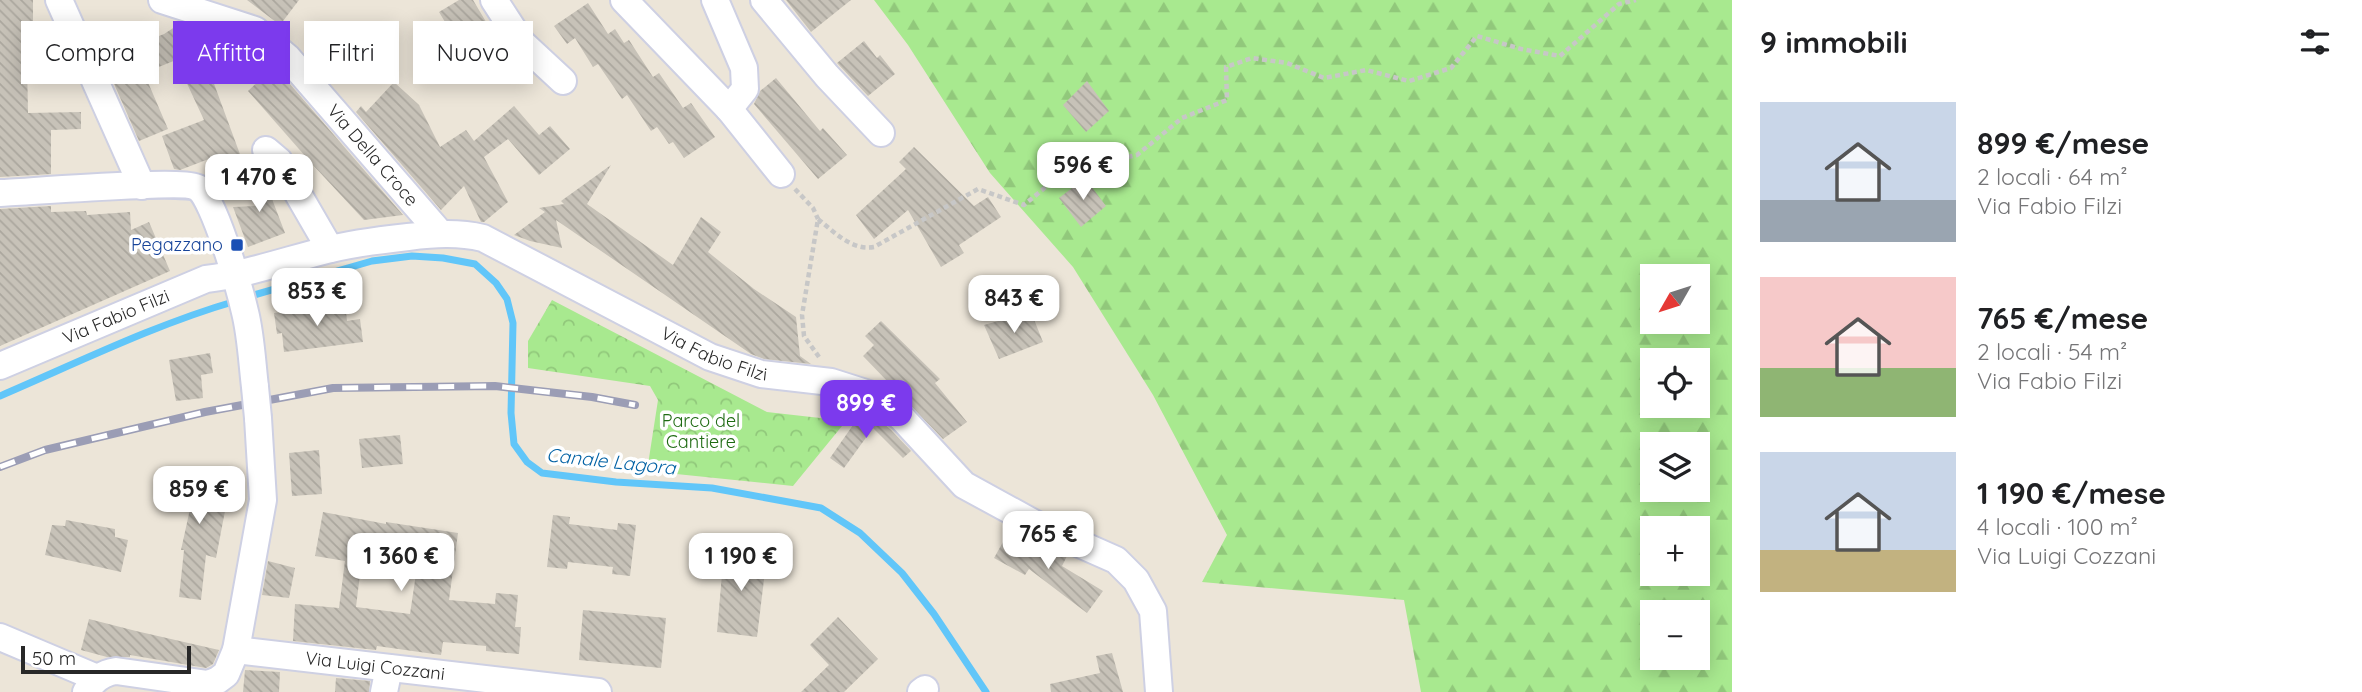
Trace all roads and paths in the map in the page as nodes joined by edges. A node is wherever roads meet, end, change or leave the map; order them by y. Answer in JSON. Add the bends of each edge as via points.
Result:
{"nodes":[{"id":1,"x":60,"y":0,"type":"edge"},
{"id":2,"x":162,"y":0,"type":"edge"},
{"id":3,"x":494,"y":0,"type":"edge"},
{"id":4,"x":624,"y":0,"type":"edge"},
{"id":5,"x":715,"y":0,"type":"edge"},
{"id":6,"x":764,"y":0,"type":"edge"},
{"id":7,"x":1636,"y":0,"type":"edge"},
{"id":8,"x":563,"y":82,"type":"dead end"},
{"id":9,"x":729,"y":109,"type":"junction"},
{"id":10,"x":881,"y":133,"type":"dead end"},
{"id":11,"x":265,"y":150,"type":"dead end"},
{"id":12,"x":781,"y":174,"type":"joint"},
{"id":13,"x":142,"y":186,"type":"junction"},
{"id":14,"x":0,"y":193,"type":"edge"},
{"id":15,"x":818,"y":219,"type":"junction"},
{"id":16,"x":440,"y":233,"type":"junction"},
{"id":17,"x":330,"y":249,"type":"junction"},
{"id":18,"x":234,"y":275,"type":"junction"},
{"id":19,"x":822,"y":361,"type":"dead end"},
{"id":20,"x":0,"y":366,"type":"edge"},
{"id":21,"x":0,"y":637,"type":"edge"},
{"id":22,"x":230,"y":672,"type":"edge"},
{"id":23,"x":386,"y":680,"type":"edge"},
{"id":24,"x":91,"y":685,"type":"edge"},
{"id":25,"x":597,"y":692,"type":"edge"},
{"id":26,"x":1159,"y":692,"type":"edge"}],
"edges":[{"from":1,"to":13,"type":"street"},
{"from":2,"to":16,"type":"street","name":"Via Della Croce","via":[[238,23],[264,37],[288,58]]},
{"from":3,"to":8,"type":"street","via":[[522,43]]},
{"from":4,"to":9,"type":"street"},
{"from":5,"to":9,"type":"street","via":[[744,68],[745,89]]},
{"from":6,"to":10,"type":"street"},
{"from":7,"to":15,"type":"path","via":[[1619,4],[1560,55],[1477,36],[1451,68],[1409,80],[1366,70],[1324,78],[1287,63],[1252,58],[1226,67],[1227,100],[1182,118],[1137,155],[1086,166],[1046,186],[1024,205],[978,189],[863,249]]},
{"from":9,"to":12,"type":"street"},
{"from":11,"to":17,"type":"street","via":[[279,161]]},
{"from":12,"to":15,"type":"path"},
{"from":13,"to":14,"type":"street"},
{"from":13,"to":18,"type":"street","via":[[198,188],[208,200]]},
{"from":15,"to":19,"type":"path","via":[[803,315],[804,336]]},
{"from":16,"to":17,"type":"street","name":"Via Fabio Filzi"},
{"from":16,"to":26,"type":"street","name":"Via Fabio Filzi","via":[[483,238],[737,368],[831,382],[875,396],[902,418],[964,485],[1116,560],[1130,572],[1153,611]]},
{"from":17,"to":18,"type":"street","name":"Via Fabio Filzi"},
{"from":18,"to":20,"type":"street","name":"Via Fabio Filzi","via":[[206,279]]},
{"from":18,"to":22,"type":"street","bridge":true,"via":[[256,387],[263,500]]},
{"from":21,"to":24,"type":"street"},
{"from":22,"to":23,"type":"street","name":"Via Luigi Cozzani"},
{"from":22,"to":24,"type":"street","via":[[208,684],[116,671]]},
{"from":23,"to":25,"type":"street","name":"Via Luigi Cozzani"}]}
